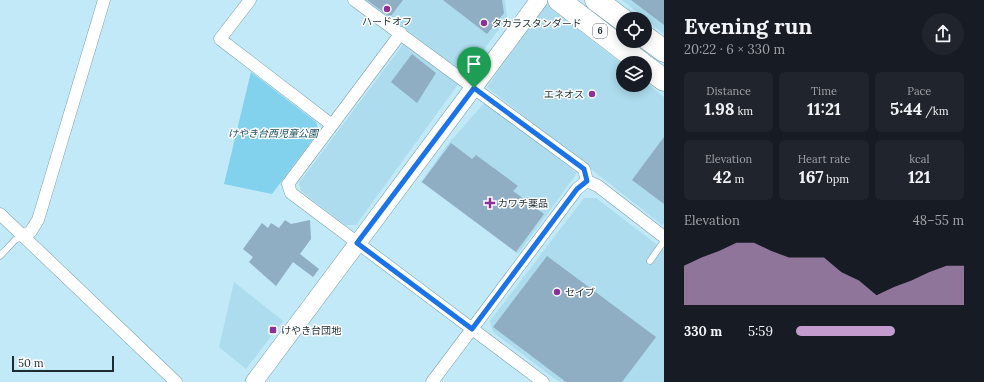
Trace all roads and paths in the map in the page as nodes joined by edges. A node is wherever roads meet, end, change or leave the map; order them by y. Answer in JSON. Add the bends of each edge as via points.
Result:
{"nodes":[{"id":1,"x":104,"y":0,"type":"edge"},
{"id":2,"x":250,"y":0,"type":"edge"},
{"id":3,"x":354,"y":0,"type":"edge"},
{"id":4,"x":539,"y":0,"type":"edge"},
{"id":5,"x":559,"y":0,"type":"edge"},
{"id":6,"x":596,"y":0,"type":"edge"},
{"id":7,"x":616,"y":15,"type":"edge"},
{"id":8,"x":401,"y":33,"type":"junction"},
{"id":9,"x":652,"y":42,"type":"edge"},
{"id":10,"x":664,"y":51,"type":"edge"},
{"id":11,"x":632,"y":56,"type":"edge"},
{"id":12,"x":652,"y":71,"type":"edge"},
{"id":13,"x":664,"y":80,"type":"edge"},
{"id":14,"x":474,"y":88,"type":"junction"},
{"id":15,"x":332,"y":124,"type":"junction"},
{"id":16,"x":587,"y":181,"type":"junction"},
{"id":17,"x":0,"y":214,"type":"edge"},
{"id":18,"x":24,"y":236,"type":"junction"},
{"id":19,"x":664,"y":236,"type":"edge"},
{"id":20,"x":664,"y":241,"type":"edge"},
{"id":21,"x":357,"y":243,"type":"junction"},
{"id":22,"x":0,"y":256,"type":"edge"},
{"id":23,"x":650,"y":261,"type":"dead end"},
{"id":24,"x":472,"y":329,"type":"junction"},
{"id":25,"x":176,"y":382,"type":"edge"},
{"id":26,"x":254,"y":382,"type":"edge"},
{"id":27,"x":432,"y":382,"type":"edge"},
{"id":28,"x":543,"y":382,"type":"edge"}],
"edges":[{"from":1,"to":18,"type":"street","via":[[38,220]]},
{"from":2,"to":15,"type":"street","via":[[220,39]]},
{"from":3,"to":8,"type":"street"},
{"from":4,"to":14,"type":"street"},
{"from":5,"to":11,"type":"highway","number":"6"},
{"from":6,"to":7,"type":"highway","number":"6"},
{"from":8,"to":14,"type":"street"},
{"from":8,"to":15,"type":"street"},
{"from":9,"to":10,"type":"highway"},
{"from":12,"to":13,"type":"highway"},
{"from":14,"to":16,"type":"street","via":[[584,169]]},
{"from":14,"to":21,"type":"street"},
{"from":15,"to":21,"type":"street","via":[[288,184],[291,193]]},
{"from":16,"to":19,"type":"street","via":[[598,186]]},
{"from":16,"to":24,"type":"street","via":[[577,189]]},
{"from":17,"to":18,"type":"street"},
{"from":18,"to":22,"type":"lane","via":[[15,240]]},
{"from":18,"to":25,"type":"street"},
{"from":20,"to":23,"type":"lane"},
{"from":21,"to":24,"type":"street"},
{"from":21,"to":26,"type":"street"},
{"from":24,"to":27,"type":"street"},
{"from":24,"to":28,"type":"street"}]}
